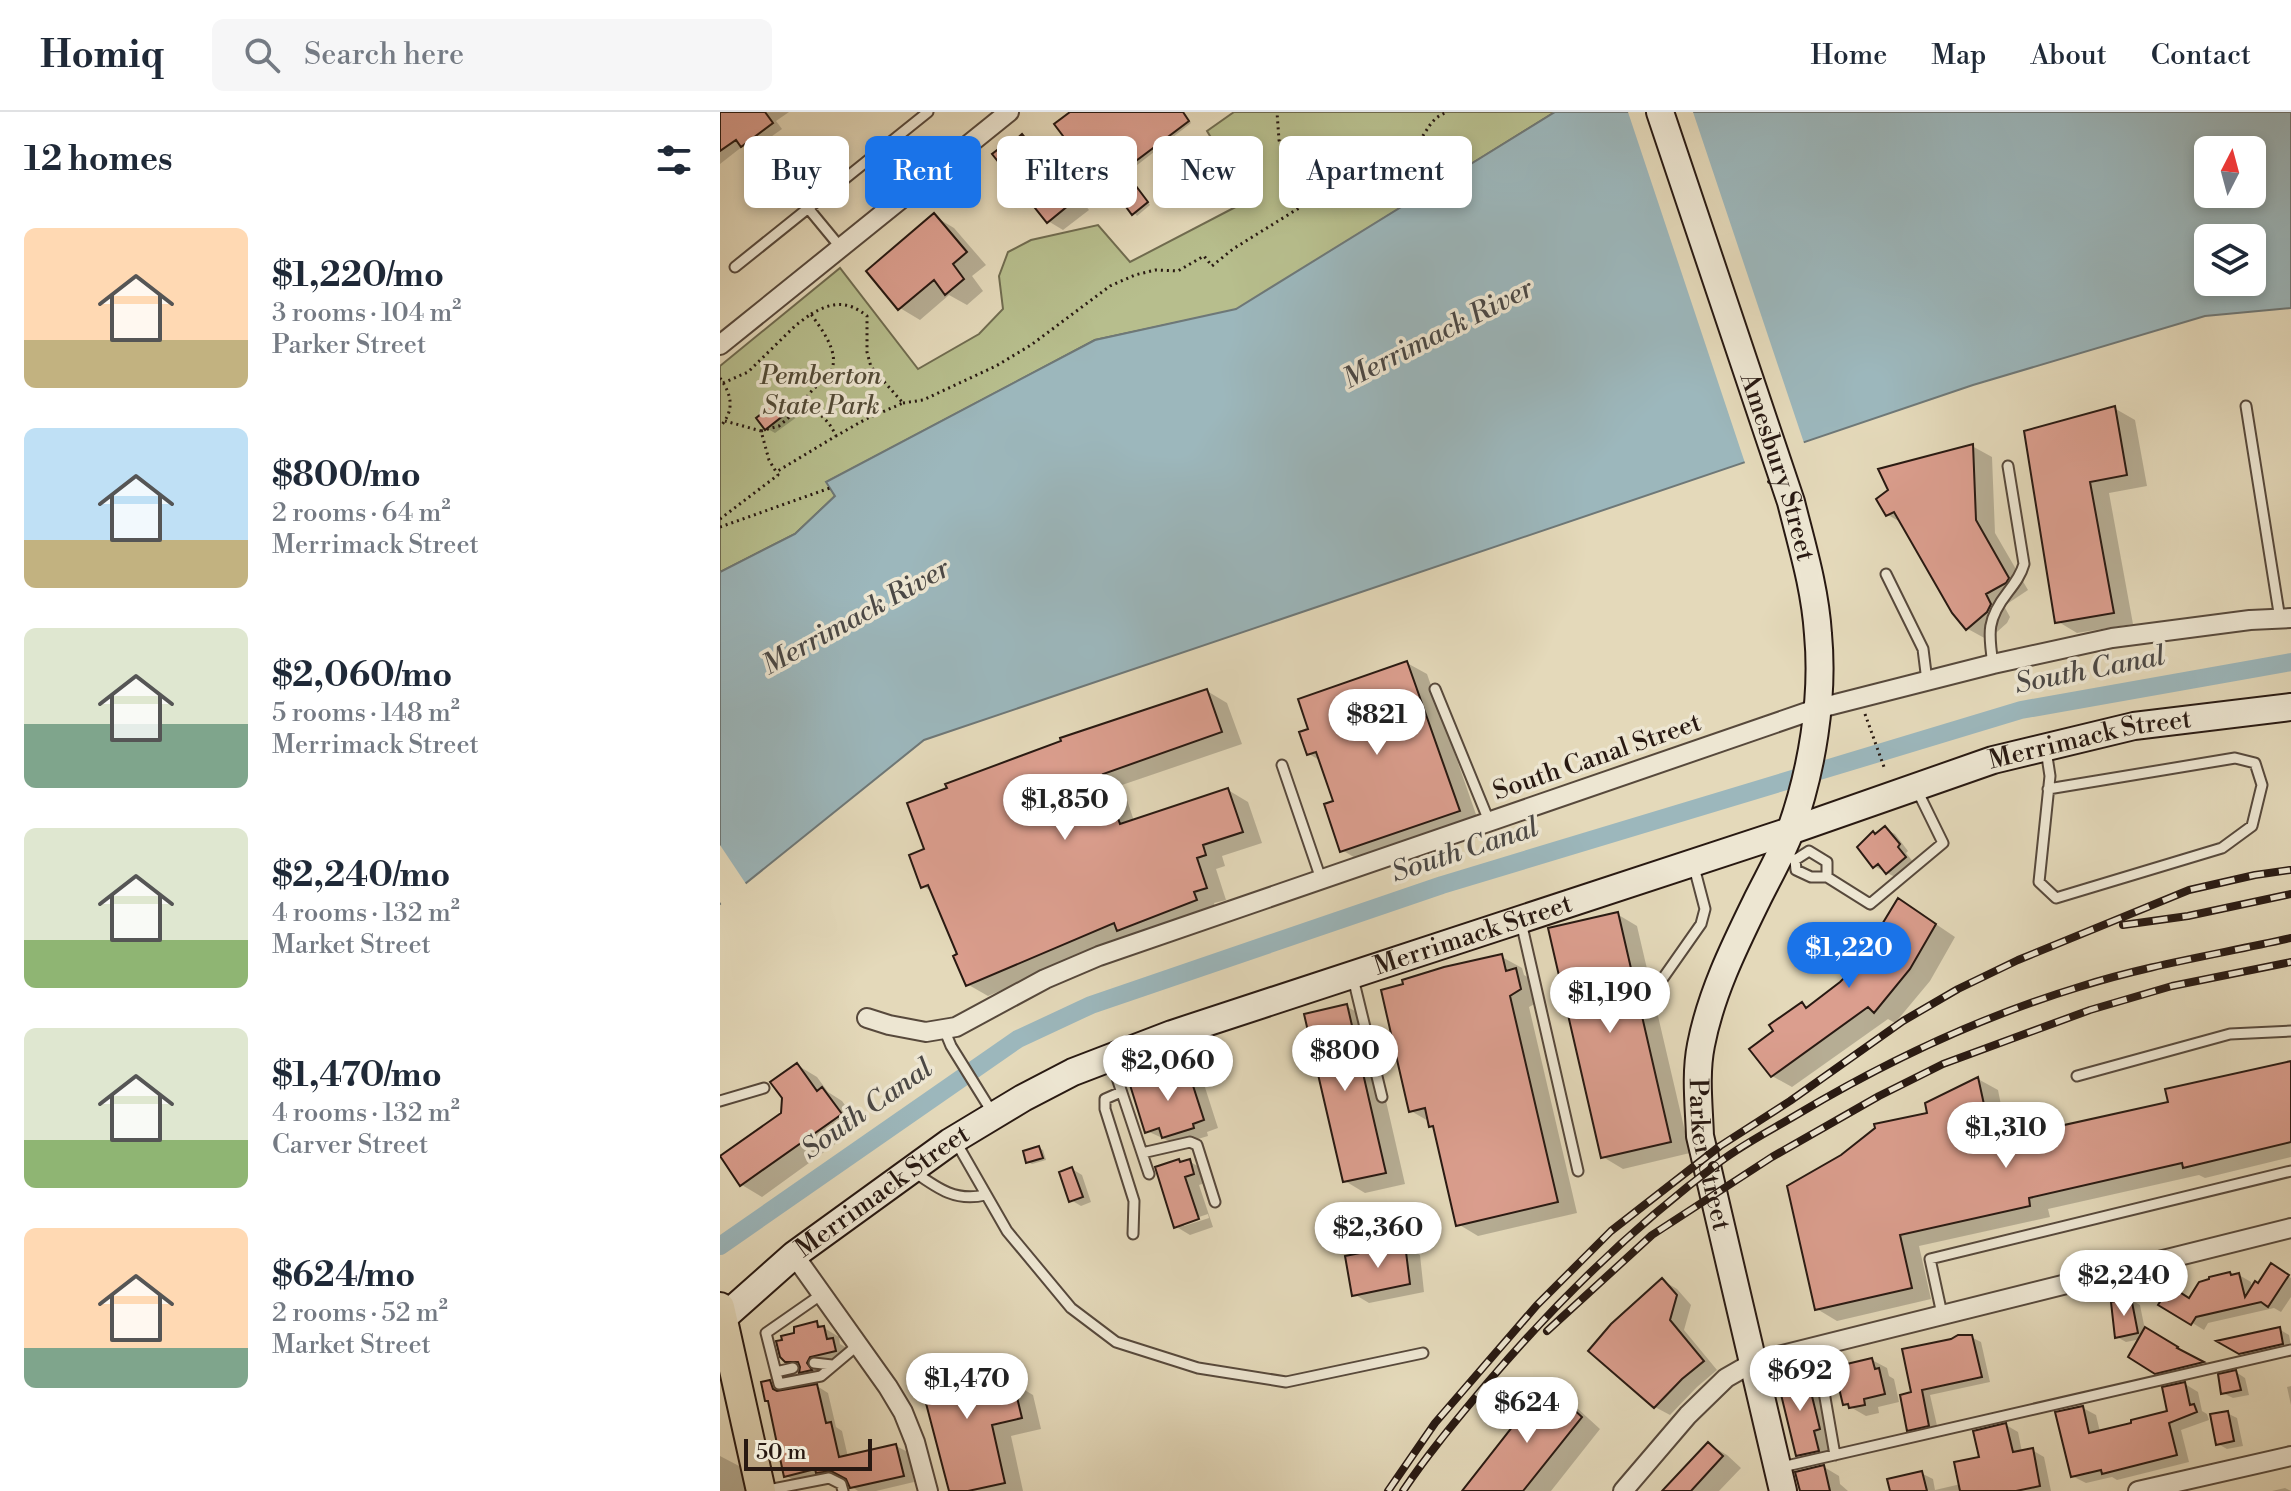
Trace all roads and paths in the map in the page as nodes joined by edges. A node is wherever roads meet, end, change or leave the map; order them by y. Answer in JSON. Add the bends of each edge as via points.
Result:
{"nodes":[{"id":1,"x":928,"y":112,"type":"edge"},
{"id":2,"x":1009,"y":112,"type":"edge"},
{"id":3,"x":1277,"y":112,"type":"edge"},
{"id":4,"x":1448,"y":112,"type":"edge"},
{"id":5,"x":1660,"y":112,"type":"edge"},
{"id":6,"x":900,"y":136,"type":"edge"},
{"id":7,"x":980,"y":136,"type":"edge"},
{"id":8,"x":1422,"y":136,"type":"edge"},
{"id":9,"x":1279,"y":140,"type":"edge"},
{"id":10,"x":865,"y":163,"type":"edge"},
{"id":11,"x":849,"y":176,"type":"edge"},
{"id":12,"x":808,"y":208,"type":"joint"},
{"id":13,"x":891,"y":208,"type":"edge"},
{"id":14,"x":1299,"y":208,"type":"edge"},
{"id":15,"x":841,"y":248,"type":"junction"},
{"id":16,"x":735,"y":267,"type":"dead end"},
{"id":17,"x":811,"y":314,"type":"junction"},
{"id":18,"x":720,"y":345,"type":"edge"},
{"id":19,"x":720,"y":378,"type":"edge"},
{"id":20,"x":723,"y":383,"type":"junction"},
{"id":21,"x":903,"y":403,"type":"junction"},
{"id":22,"x":803,"y":405,"type":"junction"},
{"id":23,"x":2246,"y":406,"type":"dead end"},
{"id":24,"x":725,"y":421,"type":"junction"},
{"id":25,"x":720,"y":427,"type":"edge"},
{"id":26,"x":761,"y":431,"type":"junction"},
{"id":27,"x":836,"y":436,"type":"junction"},
{"id":28,"x":2008,"y":466,"type":"dead end"},
{"id":29,"x":776,"y":472,"type":"junction"},
{"id":30,"x":830,"y":488,"type":"dead end"},
{"id":31,"x":720,"y":519,"type":"edge"},
{"id":32,"x":720,"y":527,"type":"edge"},
{"id":33,"x":1886,"y":574,"type":"dead end"},
{"id":34,"x":2286,"y":618,"type":"edge"},
{"id":35,"x":1993,"y":664,"type":"junction"},
{"id":36,"x":1927,"y":681,"type":"junction"},
{"id":37,"x":1435,"y":689,"type":"dead end"},
{"id":38,"x":2291,"y":707,"type":"edge"},
{"id":39,"x":1865,"y":714,"type":"dead end"},
{"id":40,"x":1815,"y":718,"type":"junction"},
{"id":41,"x":2045,"y":747,"type":"junction"},
{"id":42,"x":1282,"y":765,"type":"dead end"},
{"id":43,"x":1884,"y":767,"type":"dead end"},
{"id":44,"x":1915,"y":787,"type":"junction"},
{"id":45,"x":2048,"y":789,"type":"junction"},
{"id":46,"x":1489,"y":821,"type":"junction"},
{"id":47,"x":1791,"y":838,"type":"junction"},
{"id":48,"x":1693,"y":863,"type":"junction"},
{"id":49,"x":1827,"y":877,"type":"junction"},
{"id":50,"x":1321,"y":879,"type":"junction"},
{"id":51,"x":1521,"y":919,"type":"junction"},
{"id":52,"x":1352,"y":975,"type":"junction"},
{"id":53,"x":1661,"y":981,"type":"dead end"},
{"id":54,"x":867,"y":1018,"type":"dead end"},
{"id":55,"x":2291,"y":1031,"type":"edge"},
{"id":56,"x":948,"y":1037,"type":"junction"},
{"id":57,"x":1110,"y":1057,"type":"junction"},
{"id":58,"x":2077,"y":1076,"type":"dead end"},
{"id":59,"x":764,"y":1088,"type":"dead end"},
{"id":60,"x":1121,"y":1092,"type":"junction"},
{"id":61,"x":1382,"y":1097,"type":"dead end"},
{"id":62,"x":720,"y":1101,"type":"edge"},
{"id":63,"x":994,"y":1116,"type":"junction"},
{"id":64,"x":954,"y":1139,"type":"junction"},
{"id":65,"x":1142,"y":1153,"type":"junction"},
{"id":66,"x":912,"y":1171,"type":"junction"},
{"id":67,"x":1578,"y":1171,"type":"dead end"},
{"id":68,"x":2291,"y":1171,"type":"edge"},
{"id":69,"x":1149,"y":1174,"type":"dead end"},
{"id":70,"x":985,"y":1195,"type":"junction"},
{"id":71,"x":1215,"y":1202,"type":"dead end"},
{"id":72,"x":2291,"y":1228,"type":"edge"},
{"id":73,"x":1133,"y":1234,"type":"dead end"},
{"id":74,"x":794,"y":1255,"type":"junction"},
{"id":75,"x":822,"y":1294,"type":"junction"},
{"id":76,"x":1942,"y":1314,"type":"junction"},
{"id":77,"x":721,"y":1315,"type":"edge"},
{"id":78,"x":859,"y":1344,"type":"junction"},
{"id":79,"x":1816,"y":1346,"type":"junction"},
{"id":80,"x":2291,"y":1350,"type":"edge"},
{"id":81,"x":1423,"y":1353,"type":"dead end"},
{"id":82,"x":1754,"y":1362,"type":"junction"},
{"id":83,"x":814,"y":1363,"type":"dead end"},
{"id":84,"x":832,"y":1365,"type":"junction"},
{"id":85,"x":793,"y":1368,"type":"dead end"},
{"id":86,"x":776,"y":1372,"type":"junction"},
{"id":87,"x":1835,"y":1455,"type":"junction"},
{"id":88,"x":2291,"y":1456,"type":"edge"},
{"id":89,"x":1781,"y":1479,"type":"edge"},
{"id":90,"x":809,"y":1487,"type":"edge"},
{"id":91,"x":762,"y":1491,"type":"edge"},
{"id":92,"x":843,"y":1491,"type":"edge"},
{"id":93,"x":928,"y":1491,"type":"edge"},
{"id":94,"x":1623,"y":1491,"type":"edge"},
{"id":95,"x":2138,"y":1491,"type":"edge"}],
"edges":[{"from":1,"to":6,"type":"lane"},
{"from":2,"to":7,"type":"street"},
{"from":3,"to":9,"type":"path"},
{"from":4,"to":8,"type":"path","via":[[1437,115]]},
{"from":5,"to":40,"type":"main road","name":"Amesbury Street","via":[[1806,560],[1818,634]]},
{"from":10,"to":11,"type":"lane"},
{"from":12,"to":15,"type":"lane"},
{"from":12,"to":16,"type":"lane"},
{"from":13,"to":15,"type":"street"},
{"from":14,"to":21,"type":"path","via":[[1212,266],[1204,256],[1178,271],[1155,270],[1110,286],[996,366],[923,400]]},
{"from":15,"to":18,"type":"street"},
{"from":17,"to":20,"type":"path","via":[[748,372]]},
{"from":17,"to":21,"type":"path","via":[[830,304],[844,304],[867,316],[871,367]]},
{"from":17,"to":22,"type":"path","via":[[832,344],[832,367]]},
{"from":19,"to":20,"type":"path"},
{"from":20,"to":24,"type":"path","via":[[731,404]]},
{"from":21,"to":27,"type":"path"},
{"from":22,"to":26,"type":"path","via":[[779,426]]},
{"from":22,"to":27,"type":"path","via":[[819,413]]},
{"from":23,"to":34,"type":"lane"},
{"from":24,"to":25,"type":"path"},
{"from":24,"to":26,"type":"path"},
{"from":26,"to":29,"type":"path"},
{"from":27,"to":29,"type":"path"},
{"from":28,"to":35,"type":"lane","via":[[2024,564],[1992,617],[1988,630]]},
{"from":29,"to":31,"type":"path"},
{"from":30,"to":32,"type":"path"},
{"from":33,"to":36,"type":"lane","via":[[1923,649]]},
{"from":34,"to":35,"type":"street","name":"South Canal Street","via":[[2112,638]]},
{"from":35,"to":36,"type":"street","name":"South Canal Street"},
{"from":36,"to":40,"type":"street","name":"South Canal Street"},
{"from":37,"to":46,"type":"lane"},
{"from":38,"to":41,"type":"main road","name":"Merrimack Street","via":[[2134,726]]},
{"from":39,"to":43,"type":"path"},
{"from":40,"to":46,"type":"street","name":"South Canal Street"},
{"from":40,"to":47,"type":"main road","name":"Amesbury Street"},
{"from":41,"to":44,"type":"main road","name":"Merrimack Street"},
{"from":41,"to":45,"type":"lane"},
{"from":42,"to":50,"type":"lane"},
{"from":44,"to":47,"type":"main road","name":"Merrimack Street"},
{"from":44,"to":49,"type":"lane","via":[[1943,843],[1870,904]]},
{"from":45,"to":45,"type":"lane","via":[[2039,882],[2056,898],[2222,848],[2252,826],[2262,785],[2255,763],[2235,758]]},
{"from":46,"to":50,"type":"street","name":"South Canal Street"},
{"from":47,"to":48,"type":"main road","name":"Merrimack Street"},
{"from":47,"to":49,"type":"lane","via":[[1827,862]]},
{"from":47,"to":49,"type":"lane","via":[[1796,870]]},
{"from":47,"to":82,"type":"main road","name":"Parker Street","via":[[1717,987],[1697,1077],[1700,1136]]},
{"from":48,"to":51,"type":"main road","name":"Merrimack Street"},
{"from":48,"to":53,"type":"lane","via":[[1705,909],[1701,924]]},
{"from":50,"to":56,"type":"street","name":"South Canal Street","via":[[1099,956],[1045,979],[956,1027]]},
{"from":51,"to":52,"type":"main road","name":"Merrimack Street"},
{"from":51,"to":67,"type":"lane"},
{"from":52,"to":57,"type":"main road","name":"Merrimack Street"},
{"from":52,"to":61,"type":"lane"},
{"from":54,"to":56,"type":"street","name":"South Canal Street"},
{"from":55,"to":58,"type":"lane","via":[[2230,1034]]},
{"from":56,"to":63,"type":"lane"},
{"from":57,"to":60,"type":"lane"},
{"from":57,"to":63,"type":"main road","name":"Merrimack Street"},
{"from":59,"to":62,"type":"lane"},
{"from":60,"to":65,"type":"lane"},
{"from":60,"to":73,"type":"lane","via":[[1105,1099],[1105,1109],[1134,1201]]},
{"from":63,"to":64,"type":"main road","name":"Merrimack Street"},
{"from":64,"to":66,"type":"main road","name":"Merrimack Street"},
{"from":64,"to":70,"type":"lane"},
{"from":65,"to":69,"type":"lane"},
{"from":65,"to":71,"type":"lane","via":[[1197,1145]]},
{"from":66,"to":70,"type":"lane","via":[[951,1195]]},
{"from":66,"to":74,"type":"main road","name":"Merrimack Street"},
{"from":68,"to":76,"type":"lane","via":[[1930,1259]]},
{"from":70,"to":81,"type":"lane","via":[[1007,1231],[1071,1308],[1116,1342],[1198,1368],[1286,1382]]},
{"from":72,"to":76,"type":"street"},
{"from":74,"to":75,"type":"street"},
{"from":74,"to":77,"type":"main road","name":"Merrimack Street"},
{"from":75,"to":78,"type":"street"},
{"from":75,"to":86,"type":"lane","via":[[766,1333]]},
{"from":76,"to":79,"type":"street"},
{"from":77,"to":91,"type":"main road"},
{"from":78,"to":84,"type":"lane"},
{"from":78,"to":93,"type":"street","via":[[903,1412]]},
{"from":79,"to":82,"type":"street"},
{"from":79,"to":87,"type":"lane"},
{"from":80,"to":87,"type":"lane"},
{"from":82,"to":89,"type":"main road","name":"Parker Street"},
{"from":82,"to":94,"type":"street","via":[[1726,1378],[1688,1415]]},
{"from":83,"to":84,"type":"lane"},
{"from":84,"to":86,"type":"lane","via":[[821,1376],[779,1384]]},
{"from":85,"to":86,"type":"lane"},
{"from":87,"to":89,"type":"lane"},
{"from":88,"to":95,"type":"street"},
{"from":90,"to":91,"type":"lane"},
{"from":90,"to":92,"type":"lane","via":[[829,1478]]}]}
